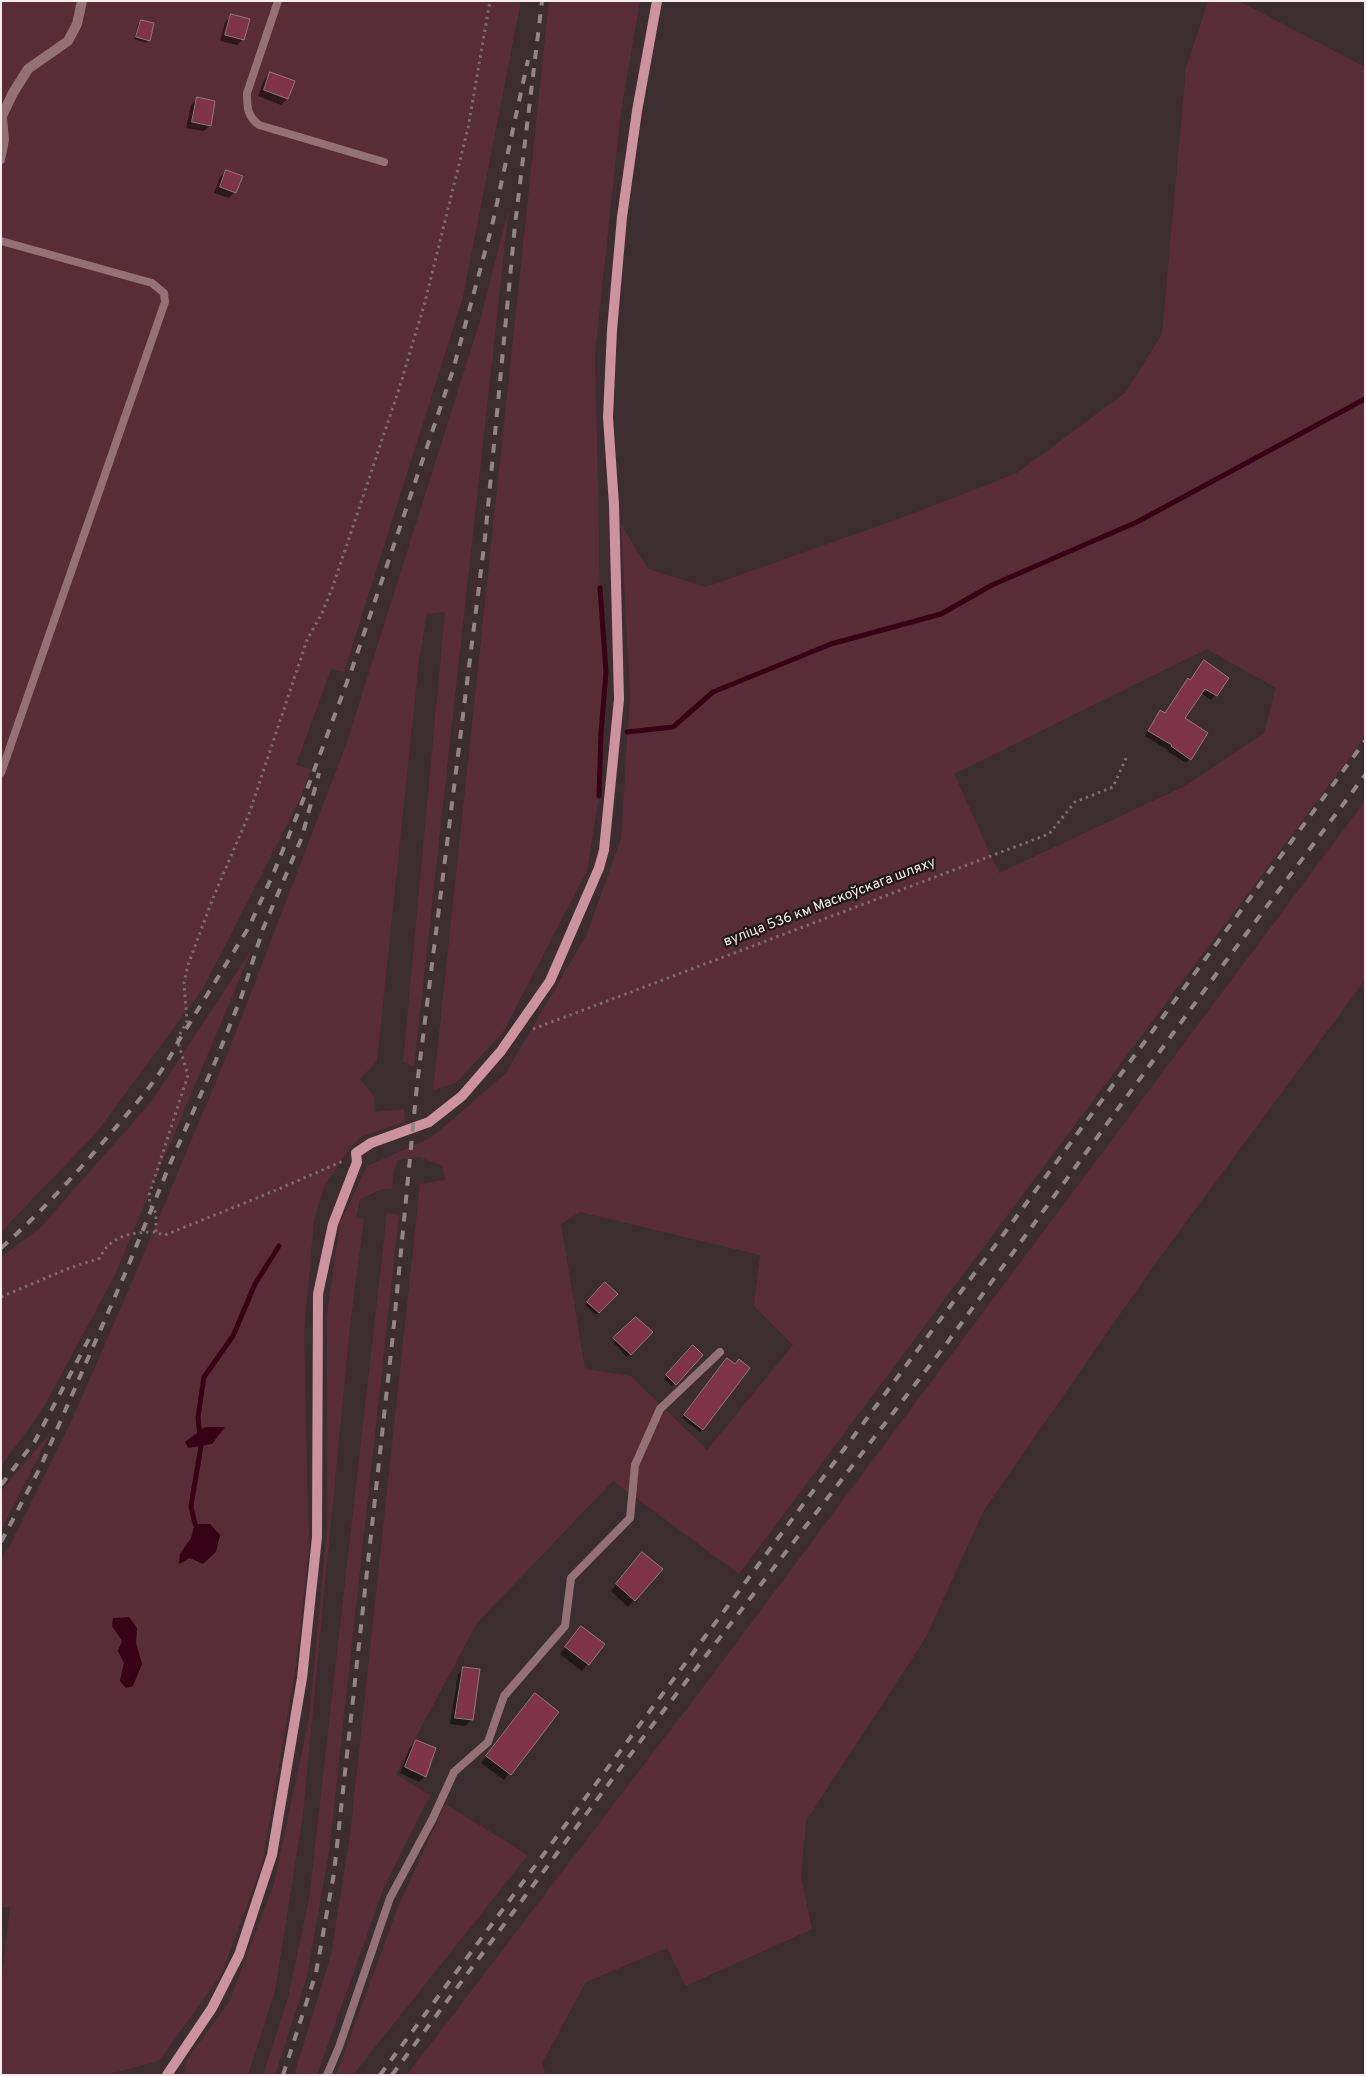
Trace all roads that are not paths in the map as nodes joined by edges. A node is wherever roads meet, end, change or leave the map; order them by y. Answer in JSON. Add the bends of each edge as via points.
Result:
{"nodes":[{"id":1,"x":82,"y":1,"type":"edge"},
{"id":2,"x":278,"y":1,"type":"edge"},
{"id":3,"x":657,"y":1,"type":"edge"},
{"id":4,"x":2,"y":118,"type":"edge"},
{"id":5,"x":1,"y":160,"type":"edge"},
{"id":6,"x":384,"y":162,"type":"dead end"},
{"id":7,"x":1,"y":241,"type":"edge"},
{"id":8,"x":1,"y":773,"type":"edge"},
{"id":9,"x":720,"y":1352,"type":"dead end"},
{"id":10,"x":167,"y":2075,"type":"edge"},
{"id":11,"x":327,"y":2075,"type":"edge"}],
"edges":[{"from":1,"to":4,"type":"street","via":[[77,24],[68,41],[28,69]]},
{"from":2,"to":6,"type":"lane","via":[[247,93],[251,119],[259,125]]},
{"from":3,"to":10,"type":"street","via":[[622,217],[612,330],[608,417],[614,505],[619,699],[604,850],[550,981],[501,1051],[462,1096],[429,1122],[371,1143],[356,1153],[357,1162],[333,1224],[318,1294],[317,1537],[302,1678],[272,1855],[239,1955],[212,2008]]},
{"from":4,"to":5,"type":"lane","via":[[5,140]]},
{"from":7,"to":8,"type":"lane","via":[[152,283],[164,293],[165,302]]},
{"from":9,"to":11,"type":"lane","via":[[660,1409],[635,1465],[630,1518],[571,1578],[565,1626],[504,1696],[488,1742],[454,1772],[390,1898]]}]}
